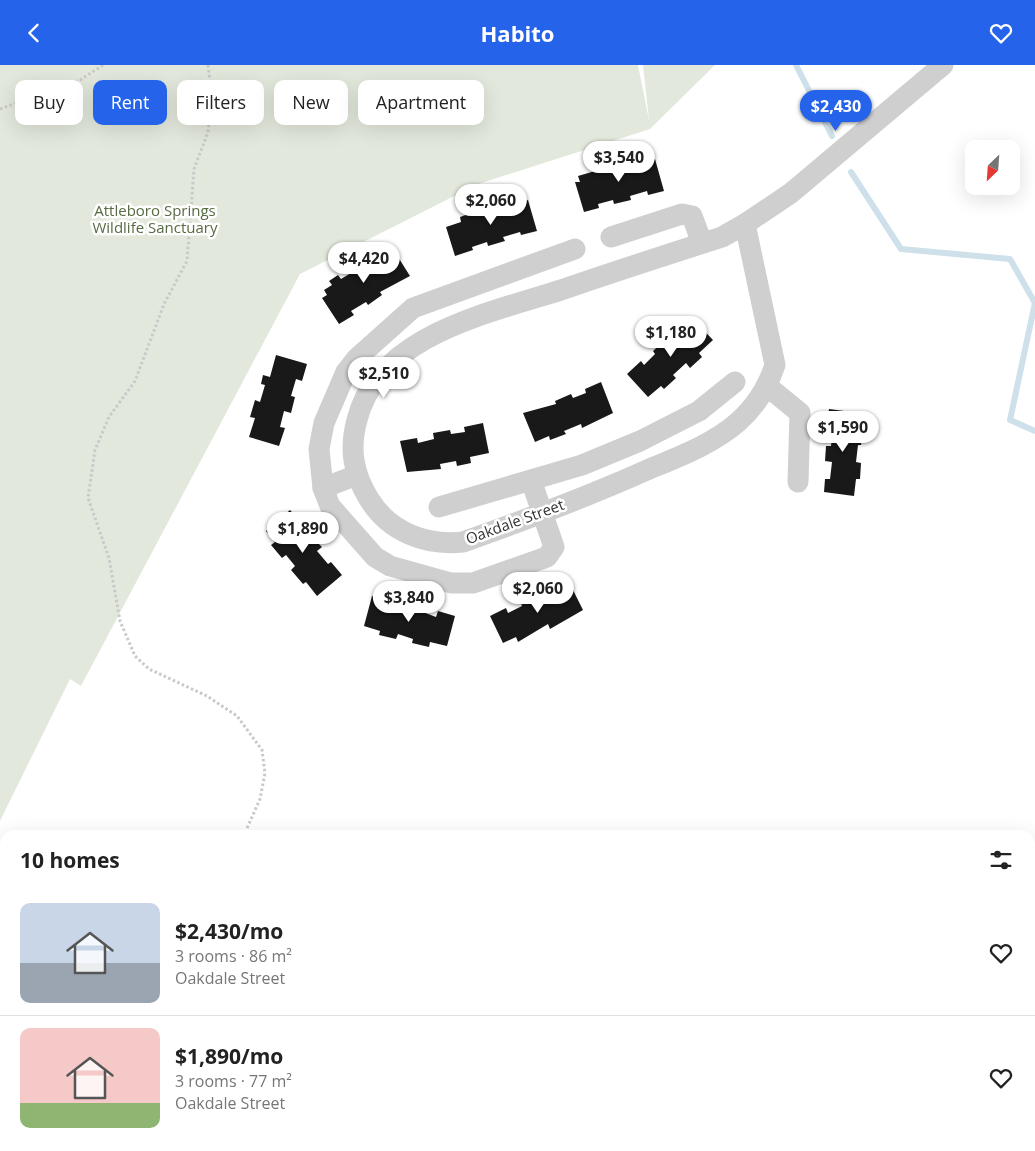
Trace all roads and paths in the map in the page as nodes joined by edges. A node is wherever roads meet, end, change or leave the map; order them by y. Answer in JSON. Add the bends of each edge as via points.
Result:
{"nodes":[{"id":1,"x":103,"y":65,"type":"edge"},
{"id":2,"x":208,"y":65,"type":"edge"},
{"id":3,"x":943,"y":65,"type":"edge"},
{"id":4,"x":0,"y":109,"type":"edge"},
{"id":5,"x":745,"y":224,"type":"junction"},
{"id":6,"x":610,"y":237,"type":"dead end"},
{"id":7,"x":702,"y":243,"type":"junction"},
{"id":8,"x":575,"y":249,"type":"dead end"},
{"id":9,"x":448,"y":296,"type":"junction"},
{"id":10,"x":460,"y":324,"type":"junction"},
{"id":11,"x":736,"y":382,"type":"dead end"},
{"id":12,"x":767,"y":387,"type":"junction"},
{"id":13,"x":648,"y":437,"type":"junction"},
{"id":14,"x":662,"y":464,"type":"junction"},
{"id":15,"x":357,"y":475,"type":"junction"},
{"id":16,"x":531,"y":480,"type":"junction"},
{"id":17,"x":798,"y":482,"type":"dead end"},
{"id":18,"x":324,"y":487,"type":"junction"},
{"id":19,"x":439,"y":507,"type":"dead end"},
{"id":20,"x":543,"y":513,"type":"junction"},
{"id":21,"x":246,"y":830,"type":"edge"}],
"edges":[{"from":1,"to":4,"type":"path","via":[[80,80]]},
{"from":2,"to":21,"type":"path","via":[[212,97],[208,132],[194,169],[187,261],[164,304],[135,381],[109,417],[98,441],[88,497],[109,558],[120,621],[135,656],[149,669],[207,696],[236,716],[262,750],[265,773],[260,799]]},
{"from":3,"to":5,"type":"street","name":"Oakdale Street","via":[[791,193]]},
{"from":5,"to":7,"type":"street","name":"Oakdale Street","via":[[722,237]]},
{"from":5,"to":12,"type":"street","name":"Oakdale Street","via":[[775,365]]},
{"from":6,"to":7,"type":"street","via":[[682,214],[692,216]]},
{"from":7,"to":10,"type":"street","name":"Oakdale Street"},
{"from":8,"to":9,"type":"street"},
{"from":9,"to":10,"type":"street"},
{"from":9,"to":18,"type":"street","via":[[413,308],[346,371],[324,423],[319,449]]},
{"from":10,"to":15,"type":"street","name":"Oakdale Street","via":[[429,336],[399,355],[376,378],[360,404],[352,439]]},
{"from":11,"to":13,"type":"street","via":[[699,411]]},
{"from":12,"to":14,"type":"street","name":"Oakdale Street","via":[[756,405],[736,423]]},
{"from":12,"to":17,"type":"street","via":[[800,413]]},
{"from":13,"to":14,"type":"street"},
{"from":13,"to":16,"type":"street","via":[[582,465]]},
{"from":14,"to":20,"type":"street","name":"Oakdale Street"},
{"from":15,"to":18,"type":"street"},
{"from":15,"to":20,"type":"street","name":"Oakdale Street","via":[[375,508],[392,525],[441,544],[463,542]]},
{"from":16,"to":19,"type":"street"},
{"from":16,"to":20,"type":"street"},
{"from":18,"to":20,"type":"street","via":[[330,506],[375,557],[390,567],[451,583],[473,583],[548,557],[554,547]]}]}
